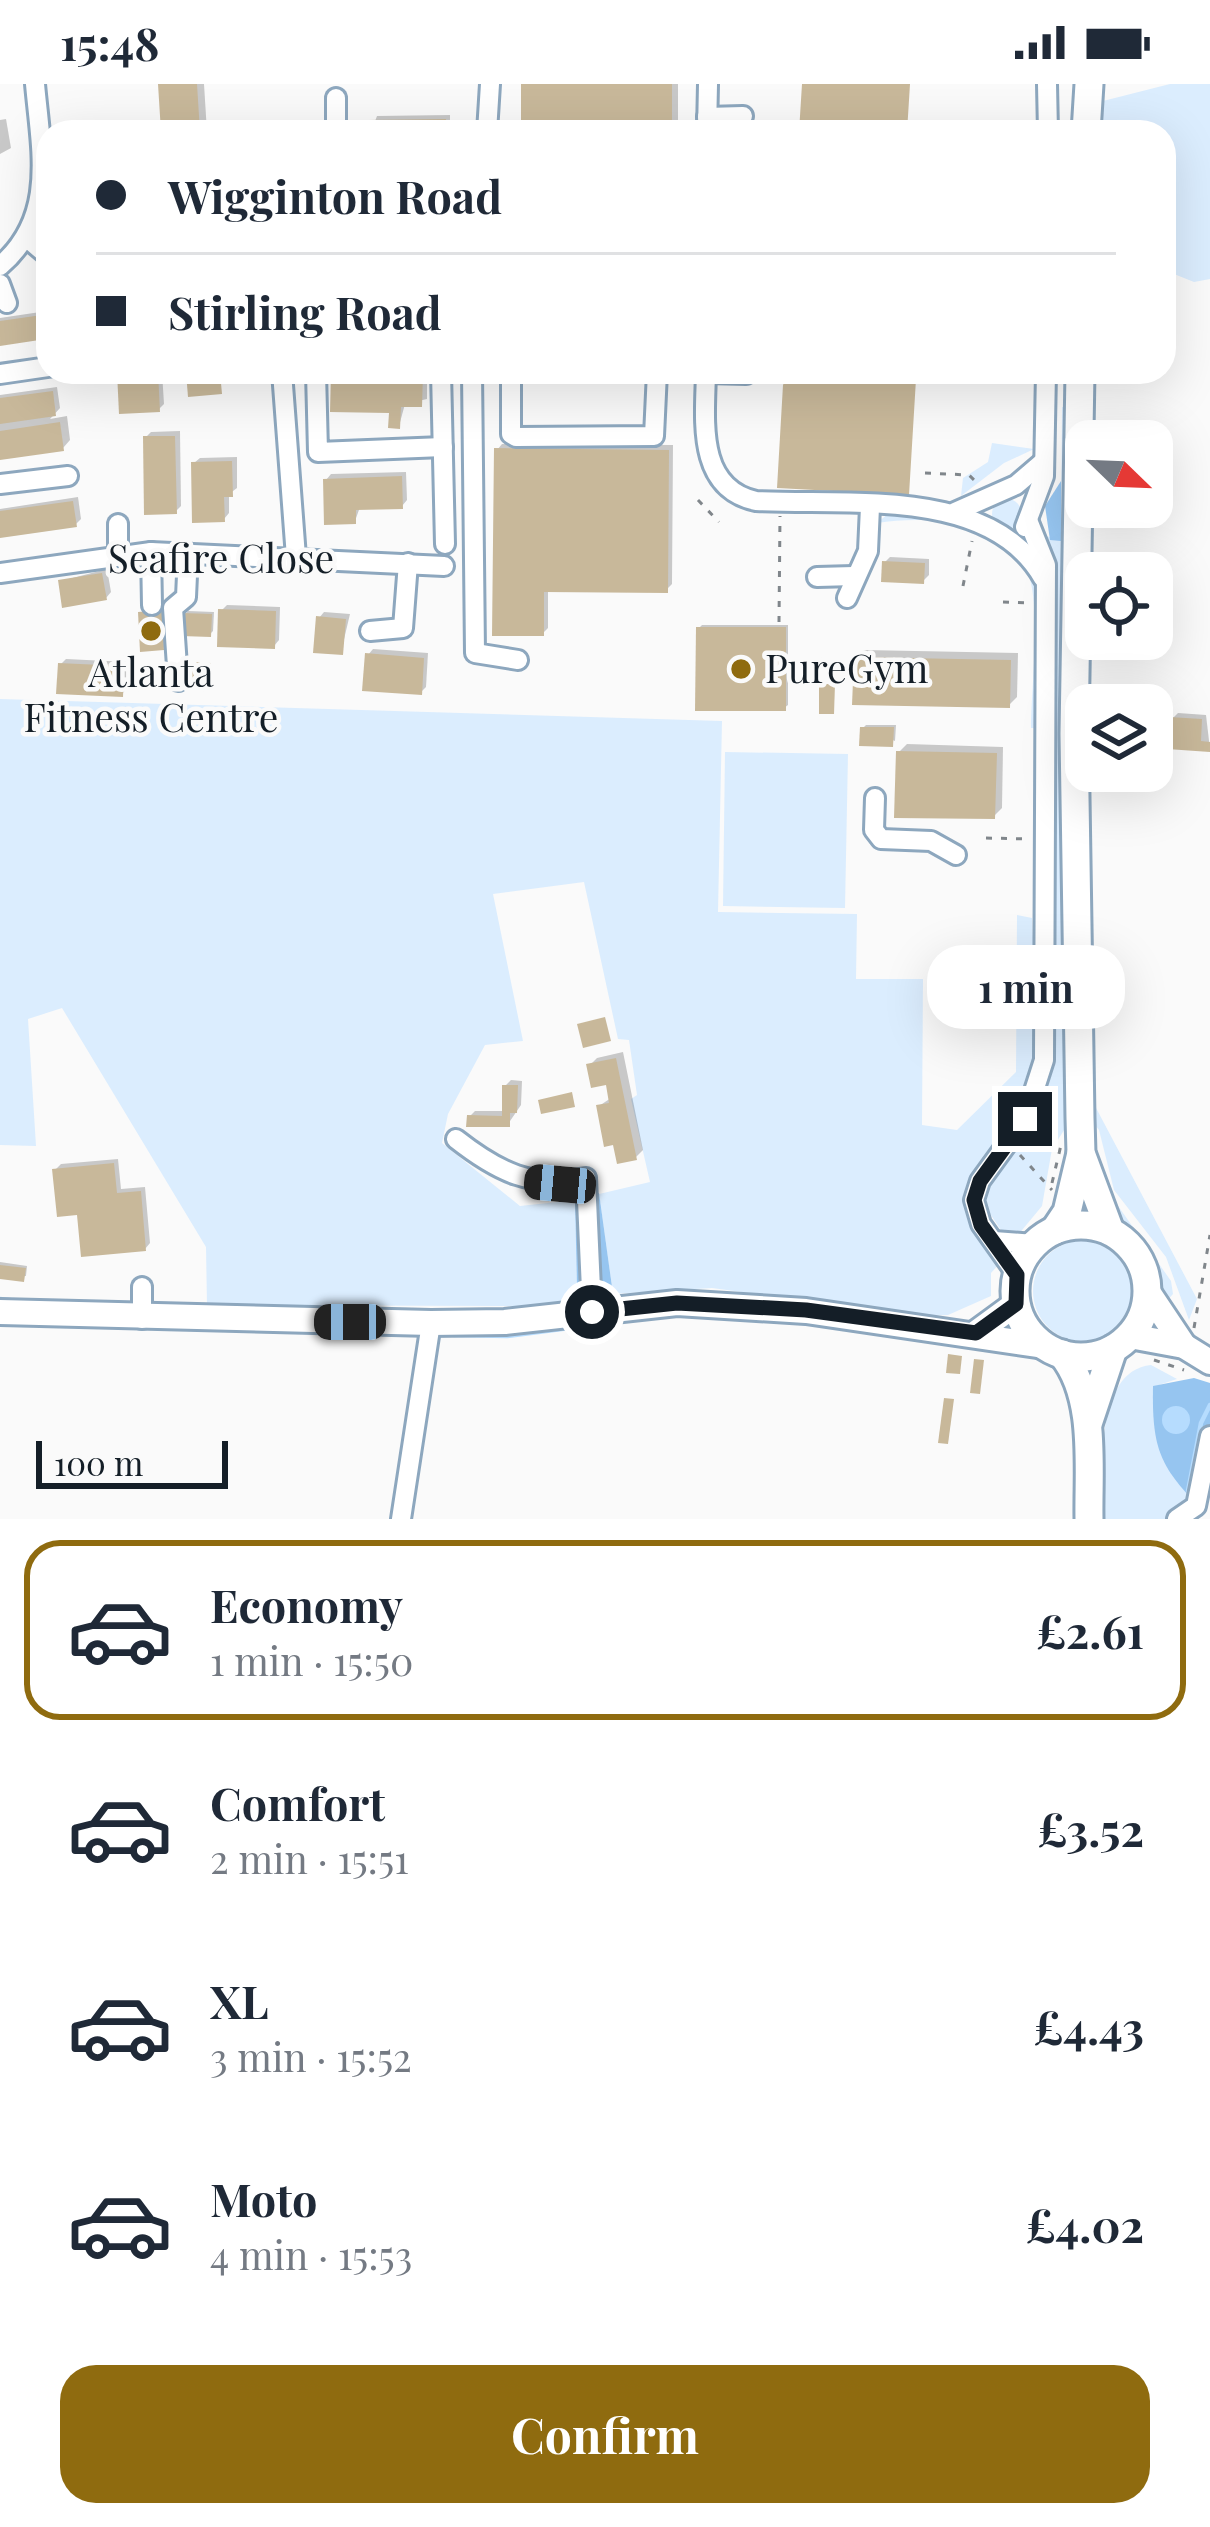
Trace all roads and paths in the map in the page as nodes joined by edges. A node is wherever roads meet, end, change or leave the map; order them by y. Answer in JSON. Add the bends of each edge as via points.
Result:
{"nodes":[{"id":1,"x":490,"y":84,"type":"edge"},
{"id":2,"x":708,"y":84,"type":"edge"},
{"id":3,"x":1048,"y":84,"type":"edge"},
{"id":4,"x":1089,"y":84,"type":"edge"},
{"id":5,"x":29,"y":89,"type":"edge"},
{"id":6,"x":336,"y":98,"type":"dead end"},
{"id":7,"x":742,"y":116,"type":"dead end"},
{"id":8,"x":336,"y":120,"type":"edge"},
{"id":9,"x":488,"y":120,"type":"edge"},
{"id":10,"x":707,"y":120,"type":"edge"},
{"id":11,"x":724,"y":120,"type":"edge"},
{"id":12,"x":1048,"y":120,"type":"edge"},
{"id":13,"x":1087,"y":120,"type":"edge"},
{"id":14,"x":36,"y":147,"type":"edge"},
{"id":15,"x":36,"y":213,"type":"edge"},
{"id":16,"x":27,"y":238,"type":"junction"},
{"id":17,"x":36,"y":246,"type":"edge"},
{"id":18,"x":0,"y":266,"type":"edge"},
{"id":19,"x":36,"y":369,"type":"edge"},
{"id":20,"x":0,"y":374,"type":"edge"},
{"id":21,"x":283,"y":384,"type":"edge"},
{"id":22,"x":316,"y":384,"type":"edge"},
{"id":23,"x":441,"y":384,"type":"edge"},
{"id":24,"x":472,"y":384,"type":"edge"},
{"id":25,"x":511,"y":384,"type":"edge"},
{"id":26,"x":656,"y":384,"type":"edge"},
{"id":27,"x":706,"y":384,"type":"edge"},
{"id":28,"x":1046,"y":384,"type":"edge"},
{"id":29,"x":1079,"y":384,"type":"edge"},
{"id":30,"x":512,"y":436,"type":"junction"},
{"id":31,"x":471,"y":443,"type":"junction"},
{"id":32,"x":442,"y":448,"type":"junction"},
{"id":33,"x":1044,"y":461,"type":"junction"},
{"id":34,"x":925,"y":473,"type":"dead end"},
{"id":35,"x":68,"y":476,"type":"dead end"},
{"id":36,"x":0,"y":484,"type":"edge"},
{"id":37,"x":291,"y":487,"type":"junction"},
{"id":38,"x":268,"y":488,"type":"dead end"},
{"id":39,"x":991,"y":491,"type":"junction"},
{"id":40,"x":698,"y":500,"type":"dead end"},
{"id":41,"x":870,"y":507,"type":"junction"},
{"id":42,"x":955,"y":512,"type":"junction"},
{"id":43,"x":780,"y":514,"type":"dead end"},
{"id":44,"x":1029,"y":516,"type":"junction"},
{"id":45,"x":719,"y":522,"type":"dead end"},
{"id":46,"x":118,"y":524,"type":"dead end"},
{"id":47,"x":989,"y":533,"type":"junction"},
{"id":48,"x":445,"y":544,"type":"dead end"},
{"id":49,"x":151,"y":552,"type":"junction"},
{"id":50,"x":188,"y":553,"type":"junction"},
{"id":51,"x":296,"y":556,"type":"junction"},
{"id":52,"x":110,"y":561,"type":"junction"},
{"id":53,"x":408,"y":563,"type":"junction"},
{"id":54,"x":444,"y":566,"type":"dead end"},
{"id":55,"x":0,"y":572,"type":"edge"},
{"id":56,"x":854,"y":576,"type":"junction"},
{"id":57,"x":818,"y":577,"type":"dead end"},
{"id":58,"x":1042,"y":578,"type":"junction"},
{"id":59,"x":963,"y":586,"type":"dead end"},
{"id":60,"x":848,"y":598,"type":"dead end"},
{"id":61,"x":1003,"y":602,"type":"dead end"},
{"id":62,"x":1028,"y":603,"type":"dead end"},
{"id":63,"x":152,"y":605,"type":"dead end"},
{"id":64,"x":779,"y":622,"type":"dead end"},
{"id":65,"x":370,"y":631,"type":"dead end"},
{"id":66,"x":518,"y":660,"type":"dead end"},
{"id":67,"x":178,"y":681,"type":"dead end"},
{"id":68,"x":875,"y":798,"type":"dead end"},
{"id":69,"x":986,"y":838,"type":"dead end"},
{"id":70,"x":1028,"y":839,"type":"dead end"},
{"id":71,"x":956,"y":855,"type":"dead end"},
{"id":72,"x":456,"y":1139,"type":"dead end"},
{"id":73,"x":1009,"y":1145,"type":"junction"},
{"id":74,"x":1081,"y":1153,"type":"junction"},
{"id":75,"x":1052,"y":1190,"type":"dead end"},
{"id":76,"x":1110,"y":1231,"type":"junction"},
{"id":77,"x":1210,"y":1235,"type":"edge"},
{"id":78,"x":1045,"y":1237,"type":"junction"},
{"id":79,"x":994,"y":1241,"type":"junction"},
{"id":80,"x":142,"y":1287,"type":"dead end"},
{"id":81,"x":1017,"y":1289,"type":"junction"},
{"id":82,"x":1148,"y":1292,"type":"junction"},
{"id":83,"x":0,"y":1312,"type":"edge"},
{"id":84,"x":592,"y":1312,"type":"junction"},
{"id":85,"x":142,"y":1319,"type":"junction"},
{"id":86,"x":430,"y":1323,"type":"junction"},
{"id":87,"x":976,"y":1333,"type":"junction"},
{"id":88,"x":1184,"y":1346,"type":"junction"},
{"id":89,"x":1130,"y":1347,"type":"junction"},
{"id":90,"x":1053,"y":1350,"type":"junction"},
{"id":91,"x":1203,"y":1366,"type":"edge"},
{"id":92,"x":1087,"y":1428,"type":"junction"},
{"id":93,"x":1210,"y":1436,"type":"edge"},
{"id":94,"x":1200,"y":1513,"type":"edge"},
{"id":95,"x":401,"y":1519,"type":"edge"},
{"id":96,"x":1089,"y":1519,"type":"edge"},
{"id":97,"x":1178,"y":1519,"type":"edge"}],
"edges":[{"from":1,"to":9,"type":"street"},
{"from":2,"to":10,"type":"street"},
{"from":3,"to":12,"type":"street"},
{"from":4,"to":13,"type":"highway"},
{"from":5,"to":14,"type":"street"},
{"from":6,"to":8,"type":"street"},
{"from":7,"to":11,"type":"street"},
{"from":15,"to":16,"type":"street"},
{"from":16,"to":17,"type":"street"},
{"from":16,"to":18,"type":"street"},
{"from":19,"to":20,"type":"street"},
{"from":21,"to":37,"type":"street"},
{"from":22,"to":32,"type":"street","via":[[318,452]]},
{"from":23,"to":32,"type":"street"},
{"from":24,"to":31,"type":"street"},
{"from":25,"to":30,"type":"street"},
{"from":26,"to":30,"type":"street","via":[[654,436]]},
{"from":27,"to":41,"type":"street","via":[[708,456],[730,490],[756,501]]},
{"from":28,"to":33,"type":"street"},
{"from":29,"to":74,"type":"highway"},
{"from":30,"to":31,"type":"street"},
{"from":31,"to":66,"type":"street","via":[[475,652]]},
{"from":32,"to":48,"type":"street"},
{"from":33,"to":39,"type":"street"},
{"from":33,"to":44,"type":"street"},
{"from":34,"to":39,"type":"path","via":[[969,475]]},
{"from":35,"to":36,"type":"street"},
{"from":37,"to":38,"type":"street"},
{"from":37,"to":51,"type":"street"},
{"from":39,"to":42,"type":"street"},
{"from":39,"to":44,"type":"street","via":[[1021,496]]},
{"from":39,"to":47,"type":"street","via":[[983,516]]},
{"from":40,"to":45,"type":"path"},
{"from":41,"to":42,"type":"street"},
{"from":41,"to":56,"type":"street","via":[[868,551]]},
{"from":42,"to":47,"type":"street"},
{"from":43,"to":64,"type":"path"},
{"from":44,"to":47,"type":"street","via":[[1020,532]]},
{"from":44,"to":58,"type":"street"},
{"from":46,"to":52,"type":"street"},
{"from":47,"to":58,"type":"street","via":[[1026,551]]},
{"from":47,"to":59,"type":"path"},
{"from":49,"to":50,"type":"street","name":"Seafire Close"},
{"from":49,"to":52,"type":"street","name":"Seafire Close"},
{"from":49,"to":63,"type":"street"},
{"from":50,"to":51,"type":"street","name":"Seafire Close"},
{"from":50,"to":67,"type":"street","via":[[186,597],[173,608]]},
{"from":51,"to":53,"type":"street","name":"Seafire Close"},
{"from":52,"to":55,"type":"street","name":"Seafire Close"},
{"from":53,"to":54,"type":"street","name":"Seafire Close"},
{"from":53,"to":65,"type":"street","via":[[405,625]]},
{"from":56,"to":57,"type":"street"},
{"from":56,"to":60,"type":"street"},
{"from":58,"to":73,"type":"street","via":[[1045,1041],[1034,1100]]},
{"from":61,"to":62,"type":"path"},
{"from":68,"to":71,"type":"street","via":[[880,838],[931,841]]},
{"from":69,"to":70,"type":"path"},
{"from":72,"to":84,"type":"street","via":[[518,1180],[586,1178]]},
{"from":73,"to":75,"type":"path"},
{"from":73,"to":79,"type":"street","via":[[974,1200]]},
{"from":74,"to":76,"type":"highway"},
{"from":74,"to":78,"type":"highway","via":[[1067,1212]]},
{"from":76,"to":78,"type":"highway","via":[[1083,1224]]},
{"from":76,"to":82,"type":"highway","via":[[1138,1256]]},
{"from":77,"to":88,"type":"path","via":[[1200,1309]]},
{"from":78,"to":79,"type":"street"},
{"from":78,"to":81,"type":"highway"},
{"from":79,"to":81,"type":"street"},
{"from":80,"to":85,"type":"street"},
{"from":81,"to":87,"type":"main road"},
{"from":81,"to":90,"type":"highway","via":[[1026,1327]]},
{"from":82,"to":88,"type":"main road"},
{"from":82,"to":89,"type":"highway"},
{"from":83,"to":85,"type":"main road"},
{"from":84,"to":86,"type":"main road"},
{"from":84,"to":87,"type":"main road","via":[[677,1303],[806,1310]]},
{"from":85,"to":86,"type":"main road"},
{"from":86,"to":95,"type":"street"},
{"from":87,"to":90,"type":"main road"},
{"from":88,"to":89,"type":"main road"},
{"from":88,"to":91,"type":"main road"},
{"from":89,"to":90,"type":"highway","via":[[1097,1355]]},
{"from":89,"to":91,"type":"path"},
{"from":89,"to":92,"type":"highway"},
{"from":90,"to":92,"type":"highway","via":[[1076,1377]]},
{"from":92,"to":96,"type":"highway"},
{"from":93,"to":94,"type":"street"},
{"from":94,"to":97,"type":"street"}]}
